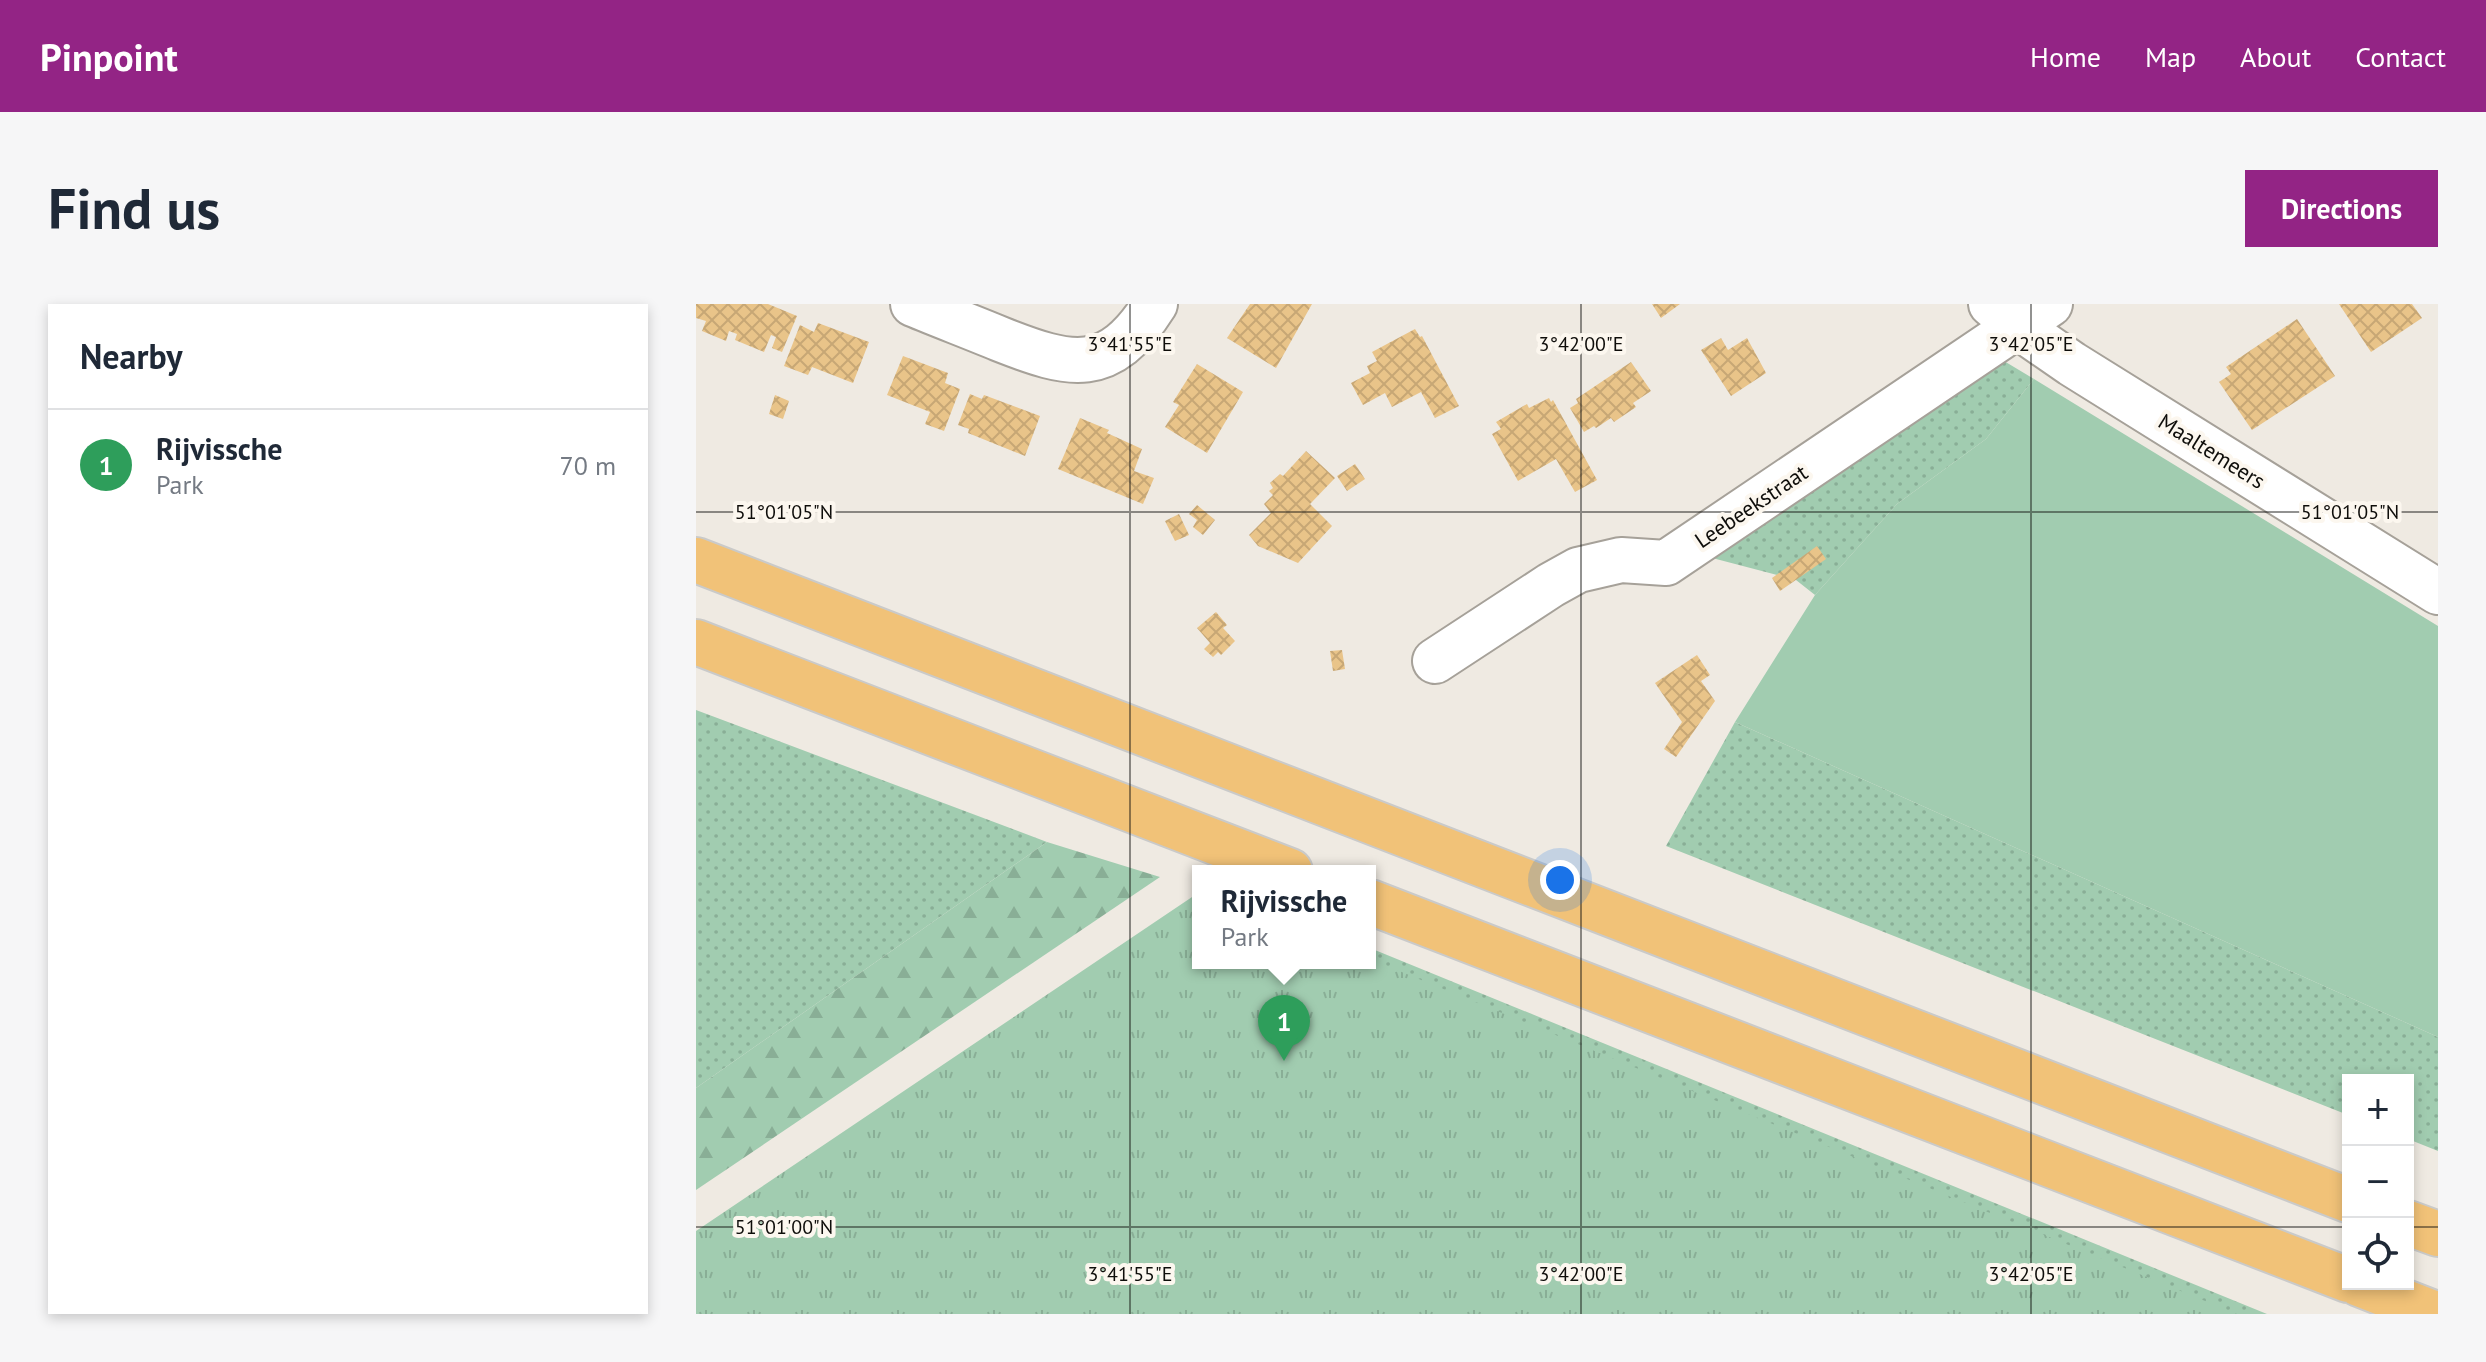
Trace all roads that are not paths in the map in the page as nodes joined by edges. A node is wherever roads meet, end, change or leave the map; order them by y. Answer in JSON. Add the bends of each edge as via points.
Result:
{"nodes":[{"id":1,"x":913,"y":304,"type":"edge"},
{"id":2,"x":1155,"y":304,"type":"edge"},
{"id":3,"x":2019,"y":311,"type":"edge"},
{"id":4,"x":696,"y":560,"type":"edge"},
{"id":5,"x":2438,"y":592,"type":"edge"},
{"id":6,"x":696,"y":642,"type":"edge"},
{"id":7,"x":1435,"y":661,"type":"dead end"},
{"id":8,"x":1274,"y":865,"type":"edge"},
{"id":9,"x":1376,"y":904,"type":"edge"},
{"id":10,"x":2342,"y":1198,"type":"edge"},
{"id":11,"x":2414,"y":1225,"type":"edge"},
{"id":12,"x":2438,"y":1234,"type":"edge"},
{"id":13,"x":2342,"y":1278,"type":"edge"},
{"id":14,"x":2374,"y":1290,"type":"edge"},
{"id":15,"x":2436,"y":1314,"type":"edge"}],
"edges":[{"from":1,"to":2,"type":"street","via":[[1045,357],[1069,361],[1120,347]]},
{"from":3,"to":5,"type":"street","name":"Maaltemeers","via":[[2072,364]]},
{"from":3,"to":7,"type":"street","name":"Leebeekstraat","via":[[1666,563],[1621,560],[1578,570]]},
{"from":4,"to":10,"type":"highway"},
{"from":6,"to":8,"type":"highway"},
{"from":9,"to":13,"type":"highway"},
{"from":11,"to":12,"type":"highway"},
{"from":14,"to":15,"type":"highway"}]}
